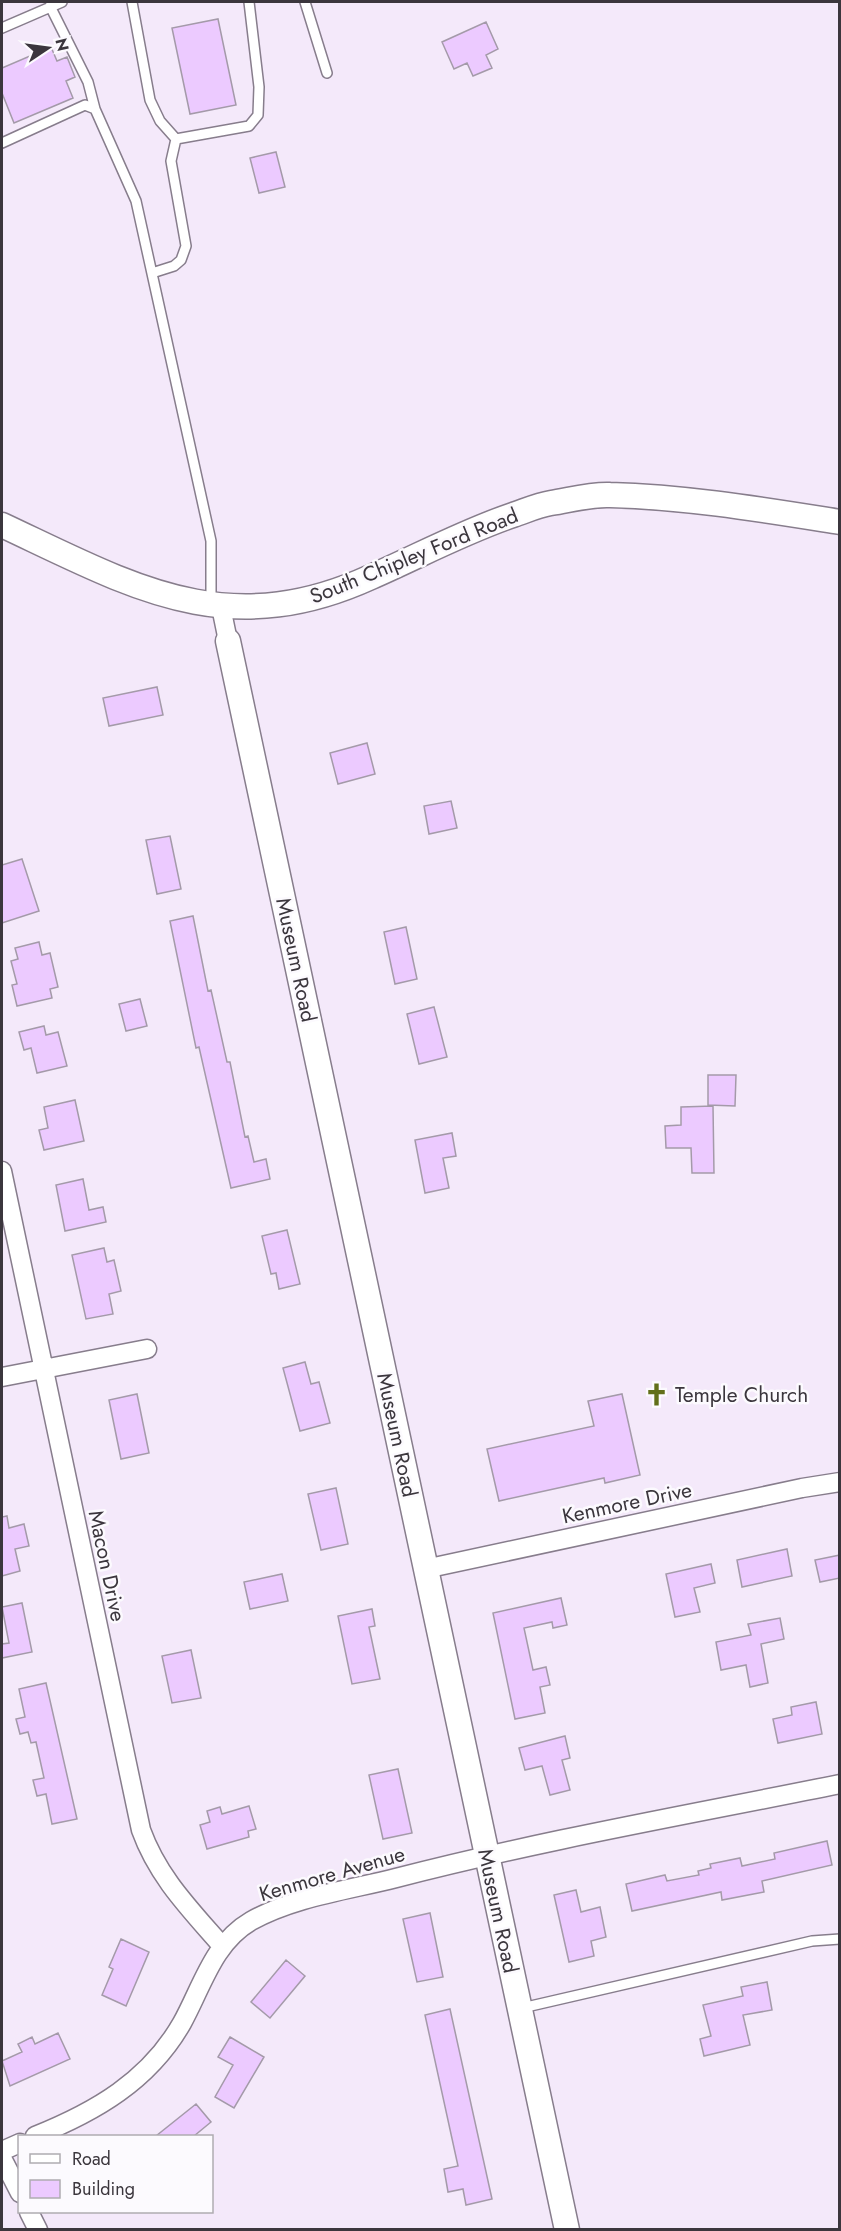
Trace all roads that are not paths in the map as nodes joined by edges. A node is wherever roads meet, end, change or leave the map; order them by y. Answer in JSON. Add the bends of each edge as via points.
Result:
{"nodes":[{"id":1,"x":62,"y":2,"type":"edge"},
{"id":2,"x":132,"y":2,"type":"edge"},
{"id":3,"x":249,"y":2,"type":"edge"},
{"id":4,"x":305,"y":2,"type":"edge"},
{"id":5,"x":50,"y":6,"type":"junction"},
{"id":6,"x":2,"y":28,"type":"edge"},
{"id":7,"x":327,"y":73,"type":"dead end"},
{"id":8,"x":95,"y":109,"type":"junction"},
{"id":9,"x":176,"y":140,"type":"junction"},
{"id":10,"x":2,"y":143,"type":"edge"},
{"id":11,"x":152,"y":273,"type":"junction"},
{"id":12,"x":840,"y":522,"type":"edge"},
{"id":13,"x":2,"y":525,"type":"edge"},
{"id":14,"x":216,"y":606,"type":"junction"},
{"id":15,"x":228,"y":641,"type":"joint"},
{"id":16,"x":2,"y":1172,"type":"edge"},
{"id":17,"x":147,"y":1349,"type":"dead end"},
{"id":18,"x":42,"y":1369,"type":"junction"},
{"id":19,"x":2,"y":1377,"type":"edge"},
{"id":20,"x":840,"y":1482,"type":"edge"},
{"id":21,"x":425,"y":1569,"type":"junction"},
{"id":22,"x":840,"y":1784,"type":"edge"},
{"id":23,"x":486,"y":1855,"type":"junction"},
{"id":24,"x":840,"y":1939,"type":"edge"},
{"id":25,"x":222,"y":1946,"type":"junction"},
{"id":26,"x":519,"y":2009,"type":"junction"},
{"id":27,"x":37,"y":2135,"type":"edge"},
{"id":28,"x":18,"y":2144,"type":"edge"},
{"id":29,"x":2,"y":2151,"type":"edge"},
{"id":30,"x":2,"y":2158,"type":"edge"},
{"id":31,"x":18,"y":2189,"type":"edge"},
{"id":32,"x":30,"y":2213,"type":"edge"},
{"id":33,"x":38,"y":2229,"type":"edge"},
{"id":34,"x":567,"y":2229,"type":"edge"}],
"edges":[{"from":1,"to":5,"type":"lane"},
{"from":2,"to":9,"type":"lane","via":[[150,100],[160,121]]},
{"from":3,"to":9,"type":"lane","via":[[259,87],[258,115],[249,126]]},
{"from":4,"to":7,"type":"lane"},
{"from":5,"to":6,"type":"lane"},
{"from":5,"to":8,"type":"lane","via":[[88,82]]},
{"from":8,"to":10,"type":"lane","via":[[85,105]]},
{"from":8,"to":11,"type":"lane","via":[[136,201]]},
{"from":9,"to":11,"type":"lane","via":[[171,161],[186,246],[174,266]]},
{"from":11,"to":14,"type":"lane","via":[[211,541]]},
{"from":12,"to":14,"type":"street","name":"South Chipley Ford Road","via":[[608,494],[548,503],[467,531],[369,578],[308,600]]},
{"from":13,"to":14,"type":"street","name":"South Chipley Ford Road","via":[[117,579],[179,600]]},
{"from":14,"to":15,"type":"street"},
{"from":15,"to":21,"type":"street","name":"Museum Road"},
{"from":16,"to":18,"type":"street","name":"Macon Drive"},
{"from":17,"to":18,"type":"street"},
{"from":18,"to":19,"type":"street"},
{"from":18,"to":25,"type":"street","name":"Macon Drive","via":[[141,1830],[151,1858],[167,1882]]},
{"from":20,"to":21,"type":"street","name":"Kenmore Drive"},
{"from":21,"to":23,"type":"street","name":"Museum Road"},
{"from":22,"to":23,"type":"street"},
{"from":23,"to":25,"type":"street","name":"Kenmore Avenue","via":[[282,1907],[249,1922]]},
{"from":23,"to":26,"type":"street","name":"Museum Road"},
{"from":24,"to":26,"type":"lane","via":[[812,1941]]},
{"from":25,"to":27,"type":"street","name":"Kenmore Avenue","via":[[181,2024],[151,2065],[113,2098]]},
{"from":26,"to":34,"type":"street","name":"Museum Road"},
{"from":28,"to":29,"type":"street"},
{"from":30,"to":31,"type":"street"},
{"from":32,"to":33,"type":"street"}]}
